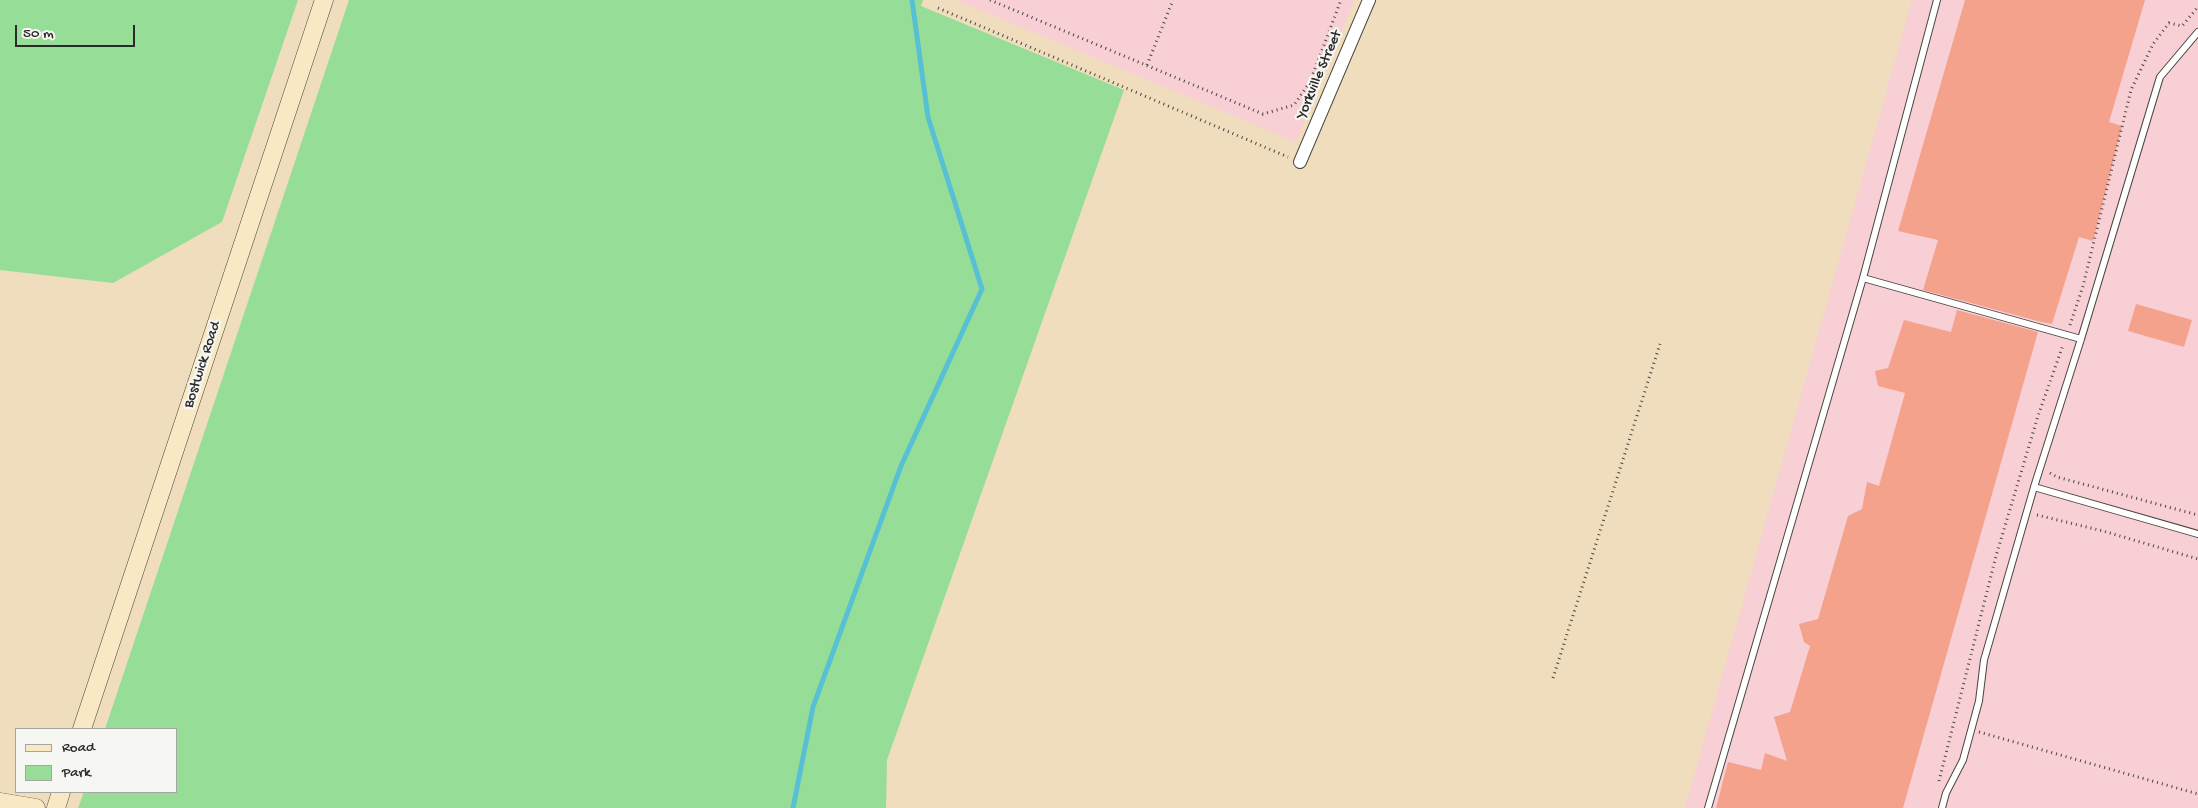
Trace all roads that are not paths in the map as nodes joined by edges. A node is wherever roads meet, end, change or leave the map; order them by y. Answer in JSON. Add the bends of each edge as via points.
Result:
{"nodes":[{"id":1,"x":324,"y":0,"type":"edge"},
{"id":2,"x":1369,"y":0,"type":"edge"},
{"id":3,"x":1937,"y":0,"type":"edge"},
{"id":4,"x":2198,"y":32,"type":"edge"},
{"id":5,"x":1300,"y":162,"type":"road end"},
{"id":6,"x":1863,"y":278,"type":"junction"},
{"id":7,"x":2082,"y":339,"type":"junction"},
{"id":8,"x":2034,"y":487,"type":"junction"},
{"id":9,"x":2198,"y":534,"type":"edge"},
{"id":10,"x":82,"y":728,"type":"edge"},
{"id":11,"x":61,"y":793,"type":"edge"},
{"id":12,"x":0,"y":802,"type":"edge"},
{"id":13,"x":36,"y":808,"type":"edge"},
{"id":14,"x":56,"y":808,"type":"edge"},
{"id":15,"x":1708,"y":808,"type":"edge"},
{"id":16,"x":1942,"y":808,"type":"edge"}],
"edges":[{"from":1,"to":10,"type":"main road","name":"Bostwick Road"},
{"from":2,"to":5,"type":"street","name":"Yorkville Street"},
{"from":3,"to":6,"type":"lane"},
{"from":4,"to":7,"type":"lane","via":[[2160,77]]},
{"from":6,"to":7,"type":"lane"},
{"from":6,"to":15,"type":"lane"},
{"from":7,"to":8,"type":"lane"},
{"from":8,"to":9,"type":"lane"},
{"from":8,"to":16,"type":"lane","via":[[1984,660],[1979,701],[1963,760]]},
{"from":11,"to":14,"type":"main road"},
{"from":12,"to":13,"type":"main road"}]}
